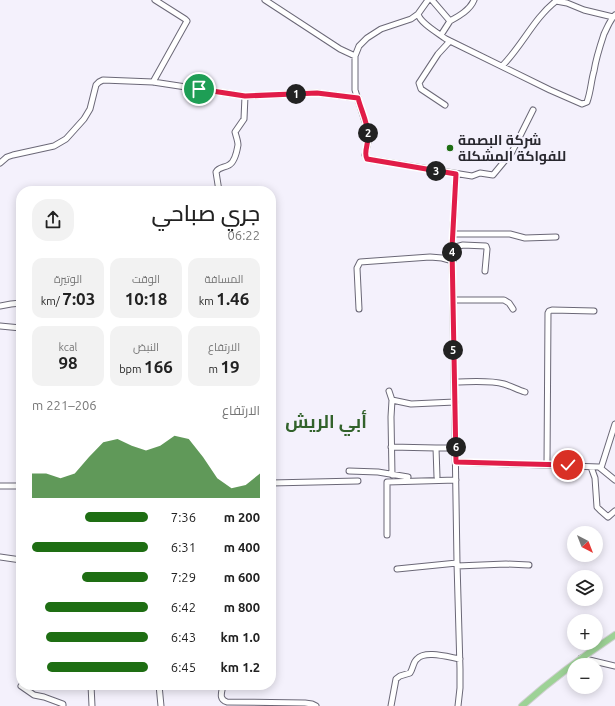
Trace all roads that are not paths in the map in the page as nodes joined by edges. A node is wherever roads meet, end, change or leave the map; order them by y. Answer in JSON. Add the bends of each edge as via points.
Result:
{"nodes":[{"id":1,"x":155,"y":0,"type":"edge"},
{"id":2,"x":265,"y":0,"type":"edge"},
{"id":3,"x":428,"y":0,"type":"edge"},
{"id":4,"x":432,"y":0,"type":"edge"},
{"id":5,"x":474,"y":0,"type":"edge"},
{"id":6,"x":418,"y":14,"type":"junction"},
{"id":7,"x":614,"y":16,"type":"edge"},
{"id":8,"x":450,"y":21,"type":"junction"},
{"id":9,"x":441,"y":35,"type":"junction"},
{"id":10,"x":450,"y":41,"type":"junction"},
{"id":11,"x":355,"y":56,"type":"junction"},
{"id":12,"x":502,"y":66,"type":"junction"},
{"id":13,"x":153,"y":82,"type":"junction"},
{"id":14,"x":245,"y":96,"type":"junction"},
{"id":15,"x":358,"y":98,"type":"junction"},
{"id":16,"x":445,"y":105,"type":"dead end"},
{"id":17,"x":533,"y":110,"type":"dead end"},
{"id":18,"x":0,"y":164,"type":"edge"},
{"id":19,"x":456,"y":174,"type":"junction"},
{"id":20,"x":218,"y":186,"type":"edge"},
{"id":21,"x":453,"y":234,"type":"junction"},
{"id":22,"x":556,"y":237,"type":"dead end"},
{"id":23,"x":452,"y":248,"type":"junction"},
{"id":24,"x":453,"y":261,"type":"junction"},
{"id":25,"x":485,"y":271,"type":"dead end"},
{"id":26,"x":453,"y":300,"type":"junction"},
{"id":27,"x":16,"y":304,"type":"edge"},
{"id":28,"x":0,"y":306,"type":"edge"},
{"id":29,"x":359,"y":309,"type":"dead end"},
{"id":30,"x":513,"y":309,"type":"dead end"},
{"id":31,"x":594,"y":310,"type":"dead end"},
{"id":32,"x":0,"y":326,"type":"edge"},
{"id":33,"x":16,"y":328,"type":"edge"},
{"id":34,"x":454,"y":382,"type":"junction"},
{"id":35,"x":389,"y":391,"type":"dead end"},
{"id":36,"x":525,"y":392,"type":"dead end"},
{"id":37,"x":392,"y":400,"type":"junction"},
{"id":38,"x":455,"y":402,"type":"junction"},
{"id":39,"x":615,"y":424,"type":"edge"},
{"id":40,"x":391,"y":447,"type":"junction"},
{"id":41,"x":436,"y":448,"type":"junction"},
{"id":42,"x":456,"y":448,"type":"junction"},
{"id":43,"x":456,"y":462,"type":"junction"},
{"id":44,"x":547,"y":465,"type":"junction"},
{"id":45,"x":591,"y":467,"type":"junction"},
{"id":46,"x":601,"y":468,"type":"junction"},
{"id":47,"x":349,"y":471,"type":"dead end"},
{"id":48,"x":392,"y":475,"type":"junction"},
{"id":49,"x":437,"y":477,"type":"junction"},
{"id":50,"x":456,"y":478,"type":"junction"},
{"id":51,"x":615,"y":480,"type":"edge"},
{"id":52,"x":358,"y":481,"type":"dead end"},
{"id":53,"x":276,"y":483,"type":"edge"},
{"id":54,"x":0,"y":486,"type":"edge"},
{"id":55,"x":16,"y":486,"type":"edge"},
{"id":56,"x":615,"y":511,"type":"edge"},
{"id":57,"x":387,"y":535,"type":"dead end"},
{"id":58,"x":0,"y":557,"type":"edge"},
{"id":59,"x":16,"y":559,"type":"edge"},
{"id":60,"x":457,"y":565,"type":"junction"},
{"id":61,"x":529,"y":565,"type":"dead end"},
{"id":62,"x":397,"y":569,"type":"dead end"},
{"id":63,"x":615,"y":635,"type":"edge"},
{"id":64,"x":581,"y":658,"type":"edge"},
{"id":65,"x":460,"y":659,"type":"junction"},
{"id":66,"x":603,"y":663,"type":"edge"},
{"id":67,"x":615,"y":666,"type":"edge"},
{"id":68,"x":567,"y":668,"type":"edge"},
{"id":69,"x":27,"y":690,"type":"edge"},
{"id":70,"x":91,"y":690,"type":"edge"},
{"id":71,"x":159,"y":690,"type":"edge"},
{"id":72,"x":222,"y":690,"type":"edge"},
{"id":73,"x":63,"y":706,"type":"edge"},
{"id":74,"x":92,"y":706,"type":"edge"},
{"id":75,"x":161,"y":706,"type":"edge"},
{"id":76,"x":316,"y":706,"type":"edge"},
{"id":77,"x":391,"y":706,"type":"edge"},
{"id":78,"x":458,"y":706,"type":"edge"},
{"id":79,"x":522,"y":706,"type":"edge"}],
"edges":[{"from":1,"to":13,"type":"street","via":[[187,21]]},
{"from":2,"to":11,"type":"street"},
{"from":3,"to":6,"type":"street"},
{"from":4,"to":8,"type":"street"},
{"from":5,"to":8,"type":"street","via":[[465,12]]},
{"from":6,"to":9,"type":"street","via":[[421,20]]},
{"from":6,"to":11,"type":"street","via":[[376,32],[359,46]]},
{"from":7,"to":12,"type":"street","via":[[556,1]]},
{"from":7,"to":12,"type":"street","via":[[599,48],[591,89],[585,103],[574,101]]},
{"from":8,"to":9,"type":"street"},
{"from":9,"to":10,"type":"street"},
{"from":10,"to":12,"type":"street"},
{"from":10,"to":16,"type":"street","via":[[419,83],[421,89]]},
{"from":11,"to":15,"type":"street","via":[[355,90]]},
{"from":13,"to":14,"type":"street"},
{"from":13,"to":18,"type":"street","via":[[99,82],[88,114],[66,139],[54,146],[8,157]]},
{"from":14,"to":15,"type":"street","via":[[317,93]]},
{"from":14,"to":20,"type":"street","via":[[244,119],[236,132],[238,146],[232,163],[216,172]]},
{"from":15,"to":19,"type":"street","via":[[368,131],[365,155],[367,159]]},
{"from":17,"to":19,"type":"street","via":[[512,152],[494,174]]},
{"from":19,"to":21,"type":"street"},
{"from":21,"to":22,"type":"street"},
{"from":21,"to":23,"type":"street"},
{"from":23,"to":24,"type":"street"},
{"from":23,"to":25,"type":"street","via":[[463,245],[486,246],[488,249]]},
{"from":24,"to":26,"type":"street"},
{"from":24,"to":29,"type":"street","via":[[430,257],[360,262],[357,268]]},
{"from":26,"to":30,"type":"street","via":[[504,300]]},
{"from":26,"to":34,"type":"street"},
{"from":27,"to":28,"type":"street"},
{"from":31,"to":44,"type":"street","via":[[552,310],[548,313]]},
{"from":32,"to":33,"type":"street"},
{"from":34,"to":36,"type":"street","via":[[498,383]]},
{"from":34,"to":38,"type":"street"},
{"from":35,"to":37,"type":"street"},
{"from":37,"to":38,"type":"street","via":[[411,404]]},
{"from":37,"to":40,"type":"street"},
{"from":38,"to":42,"type":"street"},
{"from":39,"to":46,"type":"street"},
{"from":40,"to":41,"type":"street"},
{"from":40,"to":48,"type":"street"},
{"from":41,"to":42,"type":"street"},
{"from":41,"to":49,"type":"street"},
{"from":42,"to":43,"type":"street"},
{"from":43,"to":44,"type":"street"},
{"from":43,"to":50,"type":"street"},
{"from":44,"to":45,"type":"street"},
{"from":45,"to":46,"type":"street"},
{"from":45,"to":56,"type":"street","via":[[598,507],[608,516]]},
{"from":46,"to":51,"type":"street"},
{"from":47,"to":48,"type":"street"},
{"from":48,"to":49,"type":"street"},
{"from":49,"to":50,"type":"street"},
{"from":50,"to":57,"type":"street","via":[[387,482]]},
{"from":50,"to":60,"type":"street"},
{"from":52,"to":53,"type":"street"},
{"from":54,"to":55,"type":"street"},
{"from":58,"to":59,"type":"street"},
{"from":60,"to":61,"type":"street"},
{"from":60,"to":62,"type":"street"},
{"from":60,"to":65,"type":"street"},
{"from":63,"to":64,"type":"main road"},
{"from":65,"to":77,"type":"street","via":[[432,654],[422,655],[415,661],[410,673],[396,679]]},
{"from":65,"to":78,"type":"street"},
{"from":66,"to":67,"type":"street"},
{"from":68,"to":79,"type":"main road"},
{"from":69,"to":73,"type":"street"},
{"from":70,"to":74,"type":"street"},
{"from":71,"to":75,"type":"street"},
{"from":72,"to":76,"type":"street","via":[[222,699],[227,702],[305,703]]}]}
